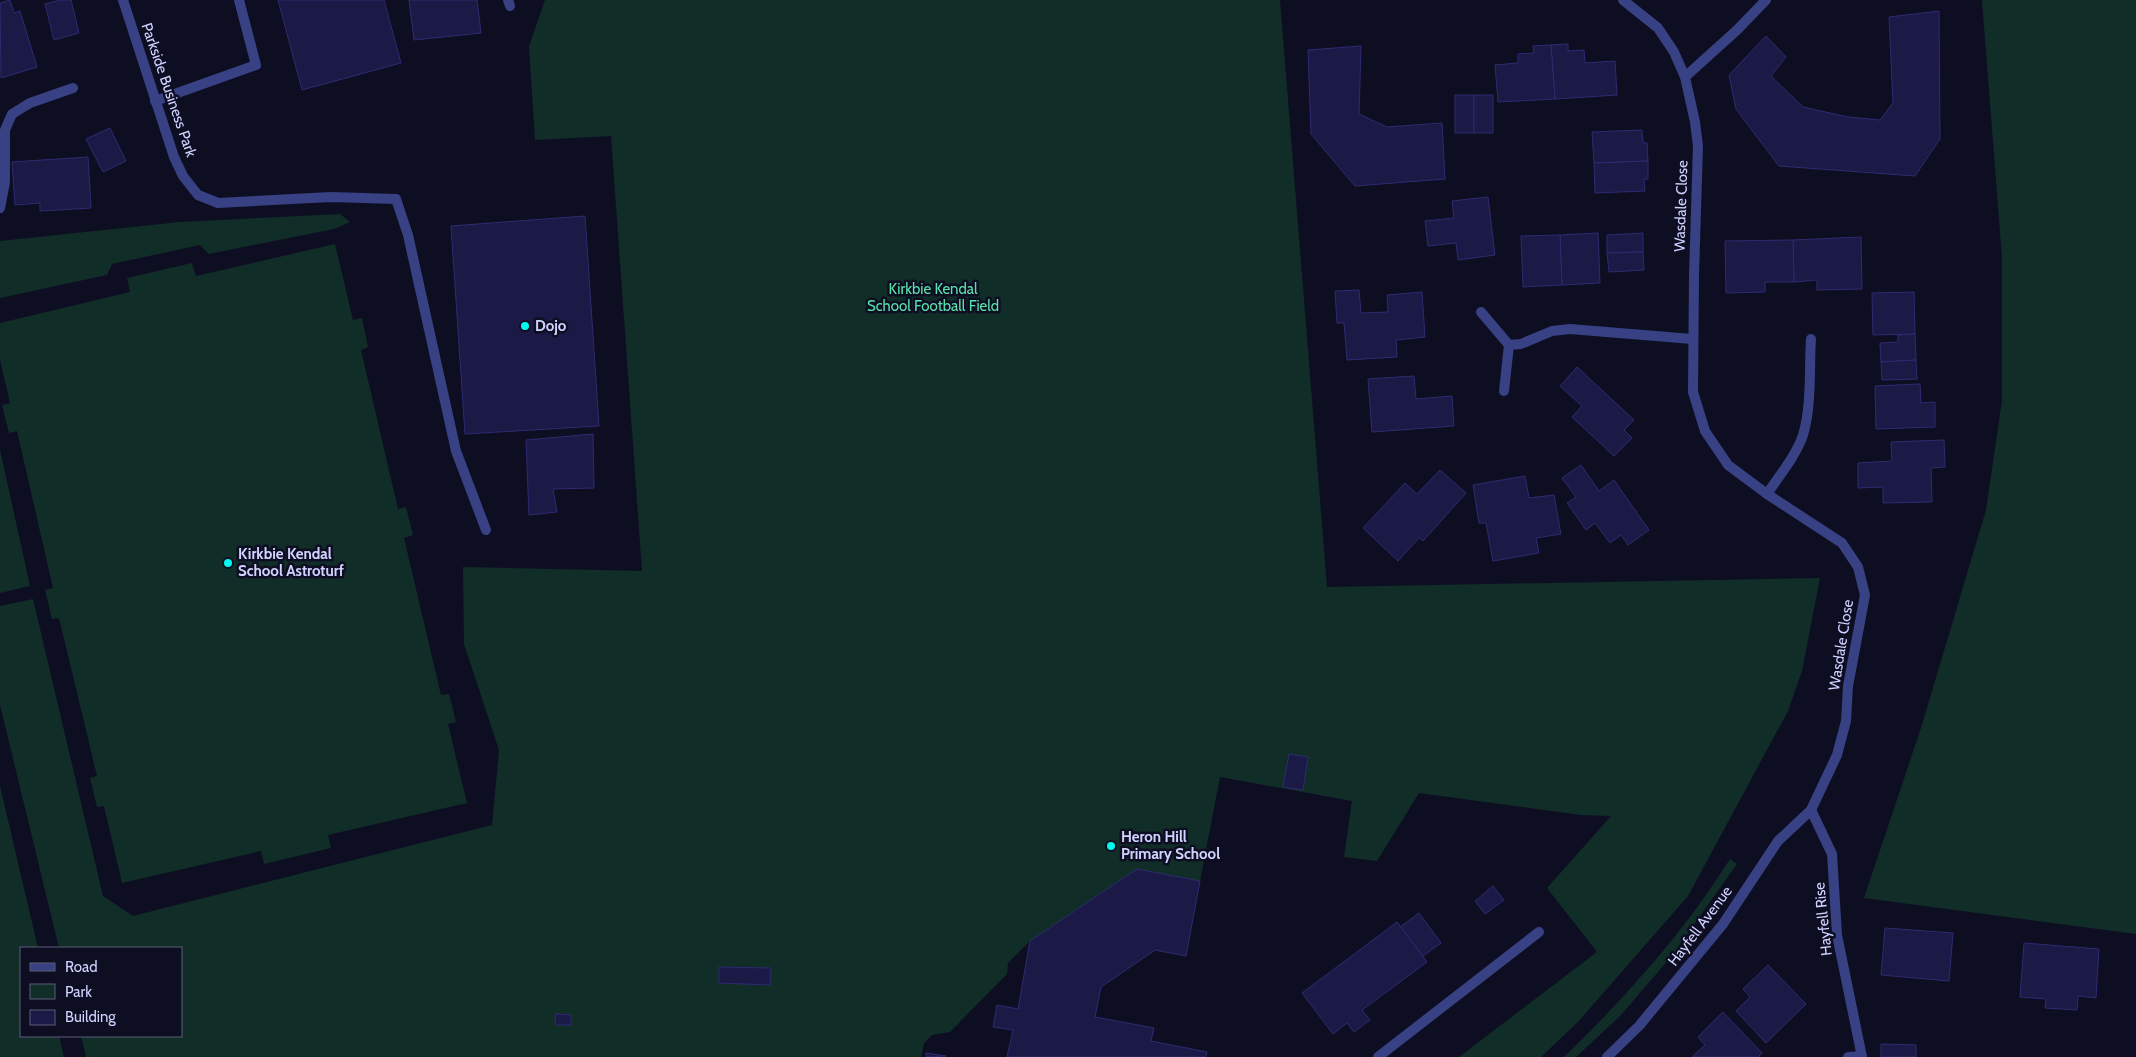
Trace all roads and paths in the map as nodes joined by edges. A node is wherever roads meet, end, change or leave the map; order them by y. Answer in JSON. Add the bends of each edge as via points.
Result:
{"nodes":[{"id":1,"x":122,"y":0,"type":"edge"},
{"id":2,"x":239,"y":0,"type":"edge"},
{"id":3,"x":1622,"y":0,"type":"edge"},
{"id":4,"x":1766,"y":0,"type":"edge"},
{"id":5,"x":1685,"y":77,"type":"junction"},
{"id":6,"x":73,"y":88,"type":"dead end"},
{"id":7,"x":155,"y":101,"type":"junction"},
{"id":8,"x":0,"y":208,"type":"edge"},
{"id":9,"x":1481,"y":312,"type":"dead end"},
{"id":10,"x":1692,"y":338,"type":"junction"},
{"id":11,"x":1811,"y":338,"type":"dead end"},
{"id":12,"x":1509,"y":345,"type":"junction"},
{"id":13,"x":1504,"y":390,"type":"dead end"},
{"id":14,"x":1767,"y":494,"type":"junction"},
{"id":15,"x":486,"y":530,"type":"dead end"},
{"id":16,"x":1812,"y":810,"type":"junction"},
{"id":17,"x":1539,"y":932,"type":"dead end"},
{"id":18,"x":1862,"y":1056,"type":"edge"},
{"id":19,"x":1378,"y":1057,"type":"edge"},
{"id":20,"x":1608,"y":1057,"type":"edge"},
{"id":21,"x":1848,"y":1057,"type":"edge"}],
"edges":[{"from":1,"to":7,"type":"street","name":"Parkside Business Park"},
{"from":2,"to":7,"type":"street","via":[[256,65]]},
{"from":3,"to":5,"type":"street","name":"Wasdale Close","via":[[1658,28]]},
{"from":4,"to":5,"type":"street"},
{"from":5,"to":10,"type":"street","name":"Wasdale Close","via":[[1698,146]]},
{"from":6,"to":8,"type":"street","via":[[30,103],[12,114],[5,130],[5,182]]},
{"from":7,"to":15,"type":"street","name":"Parkside Business Park","via":[[174,157],[183,176],[198,195],[218,202],[330,197],[396,199],[408,234],[456,451]]},
{"from":9,"to":12,"type":"street"},
{"from":10,"to":12,"type":"street","via":[[1570,328]]},
{"from":10,"to":14,"type":"street","name":"Wasdale Close","via":[[1693,392],[1704,431],[1728,464]]},
{"from":11,"to":14,"type":"street","via":[[1808,412],[1803,436]]},
{"from":12,"to":13,"type":"street"},
{"from":14,"to":16,"type":"street","name":"Wasdale Close","via":[[1842,544],[1858,567],[1865,596],[1848,686],[1846,721],[1837,755]]},
{"from":16,"to":18,"type":"street","name":"Hayfell Rise","via":[[1832,854],[1837,935]]},
{"from":16,"to":20,"type":"street","name":"Hayfell Avenue","via":[[1778,841],[1723,924],[1639,1026]]},
{"from":17,"to":19,"type":"street"},
{"from":18,"to":21,"type":"street"}]}
